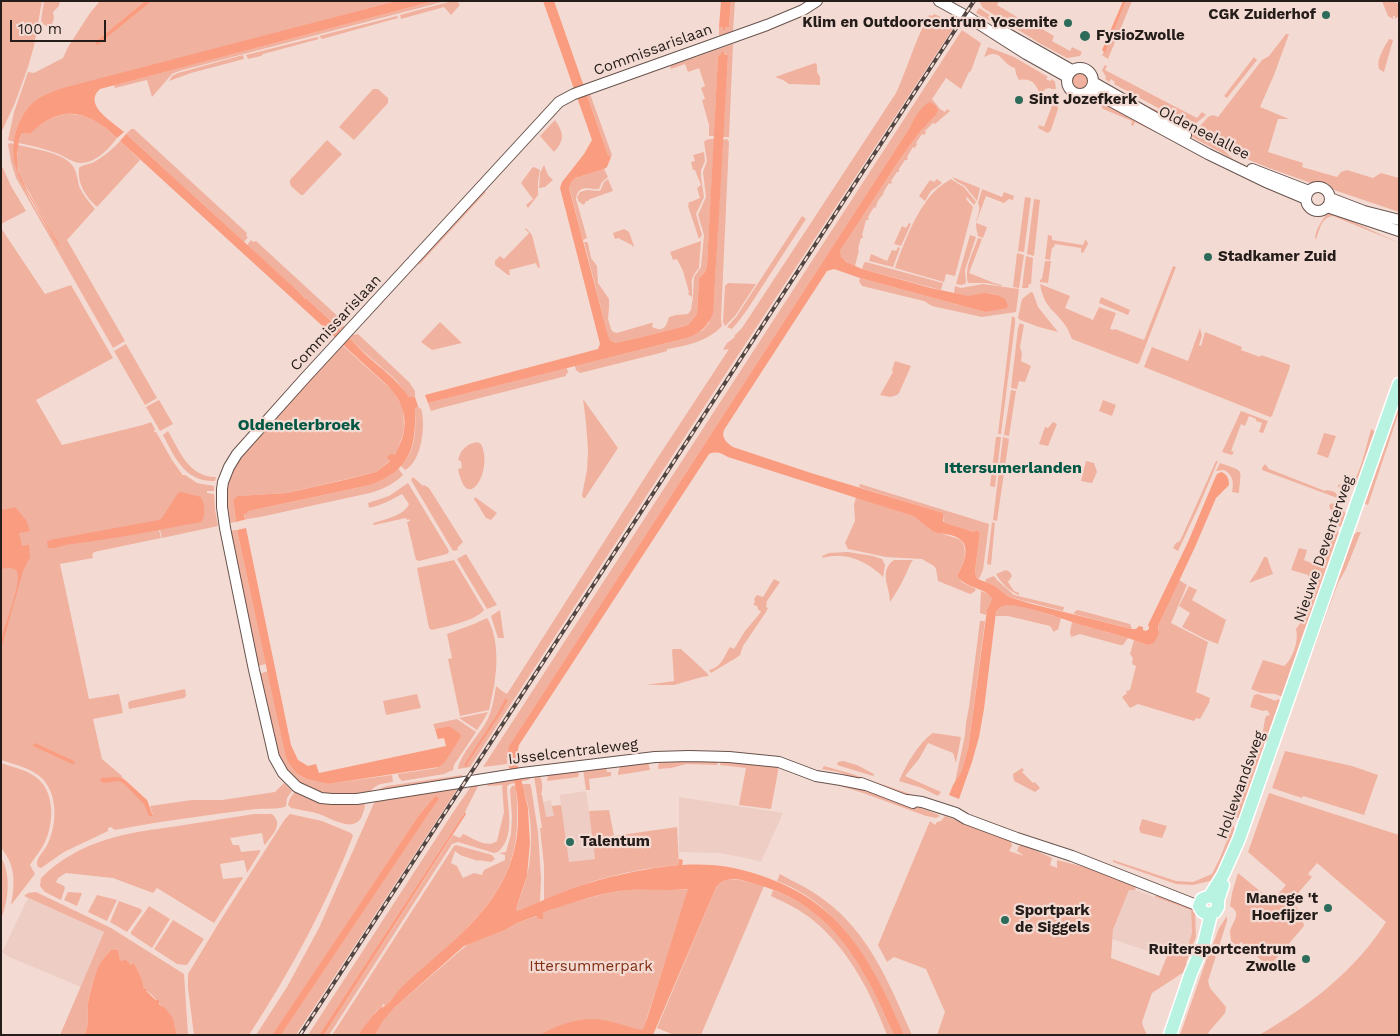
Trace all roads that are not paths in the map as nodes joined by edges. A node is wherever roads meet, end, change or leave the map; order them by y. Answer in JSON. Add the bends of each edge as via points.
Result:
{"nodes":[{"id":1,"x":817,"y":1,"type":"edge"},
{"id":2,"x":939,"y":1,"type":"edge"},
{"id":3,"x":954,"y":1,"type":"edge"},
{"id":4,"x":1069,"y":74,"type":"junction"},
{"id":5,"x":1091,"y":86,"type":"junction"},
{"id":6,"x":1307,"y":195,"type":"junction"},
{"id":7,"x":1328,"y":203,"type":"junction"},
{"id":8,"x":1399,"y":220,"type":"edge"},
{"id":9,"x":1399,"y":231,"type":"edge"},
{"id":10,"x":1399,"y":384,"type":"edge"},
{"id":11,"x":1280,"y":725,"type":"joint"},
{"id":12,"x":372,"y":796,"type":"joint"},
{"id":13,"x":1208,"y":905,"type":"junction"},
{"id":14,"x":1170,"y":1035,"type":"edge"}],
"edges":[{"from":1,"to":12,"type":"street","name":"Commissarislaan","via":[[767,26],[559,102],[305,378],[229,467],[224,482],[222,512],[274,757],[289,781],[313,795],[332,799]]},
{"from":2,"to":4,"type":"street"},
{"from":3,"to":4,"type":"street"},
{"from":4,"to":5,"type":"street","via":[[1085,68],[1092,77]]},
{"from":4,"to":5,"type":"street","via":[[1066,81],[1074,93],[1082,94]]},
{"from":5,"to":6,"type":"street","name":"Oldeneelallee","via":[[1208,154],[1268,183]]},
{"from":6,"to":7,"type":"street","via":[[1308,206],[1312,210],[1318,211]]},
{"from":6,"to":7,"type":"street","via":[[1316,187],[1324,188],[1329,194]]},
{"from":7,"to":8,"type":"street"},
{"from":7,"to":9,"type":"street"},
{"from":10,"to":11,"type":"main road","name":"Nieuwe Deventerweg"},
{"from":11,"to":13,"type":"main road","name":"Hollewandsweg","via":[[1231,867]]},
{"from":12,"to":13,"type":"street","name":"IJsselcentraleweg","via":[[522,773],[667,757],[720,756],[779,762],[816,776],[866,785],[956,813],[966,820]]},
{"from":13,"to":14,"type":"main road","name":"Hollewandsweg","via":[[1208,932]]}]}
